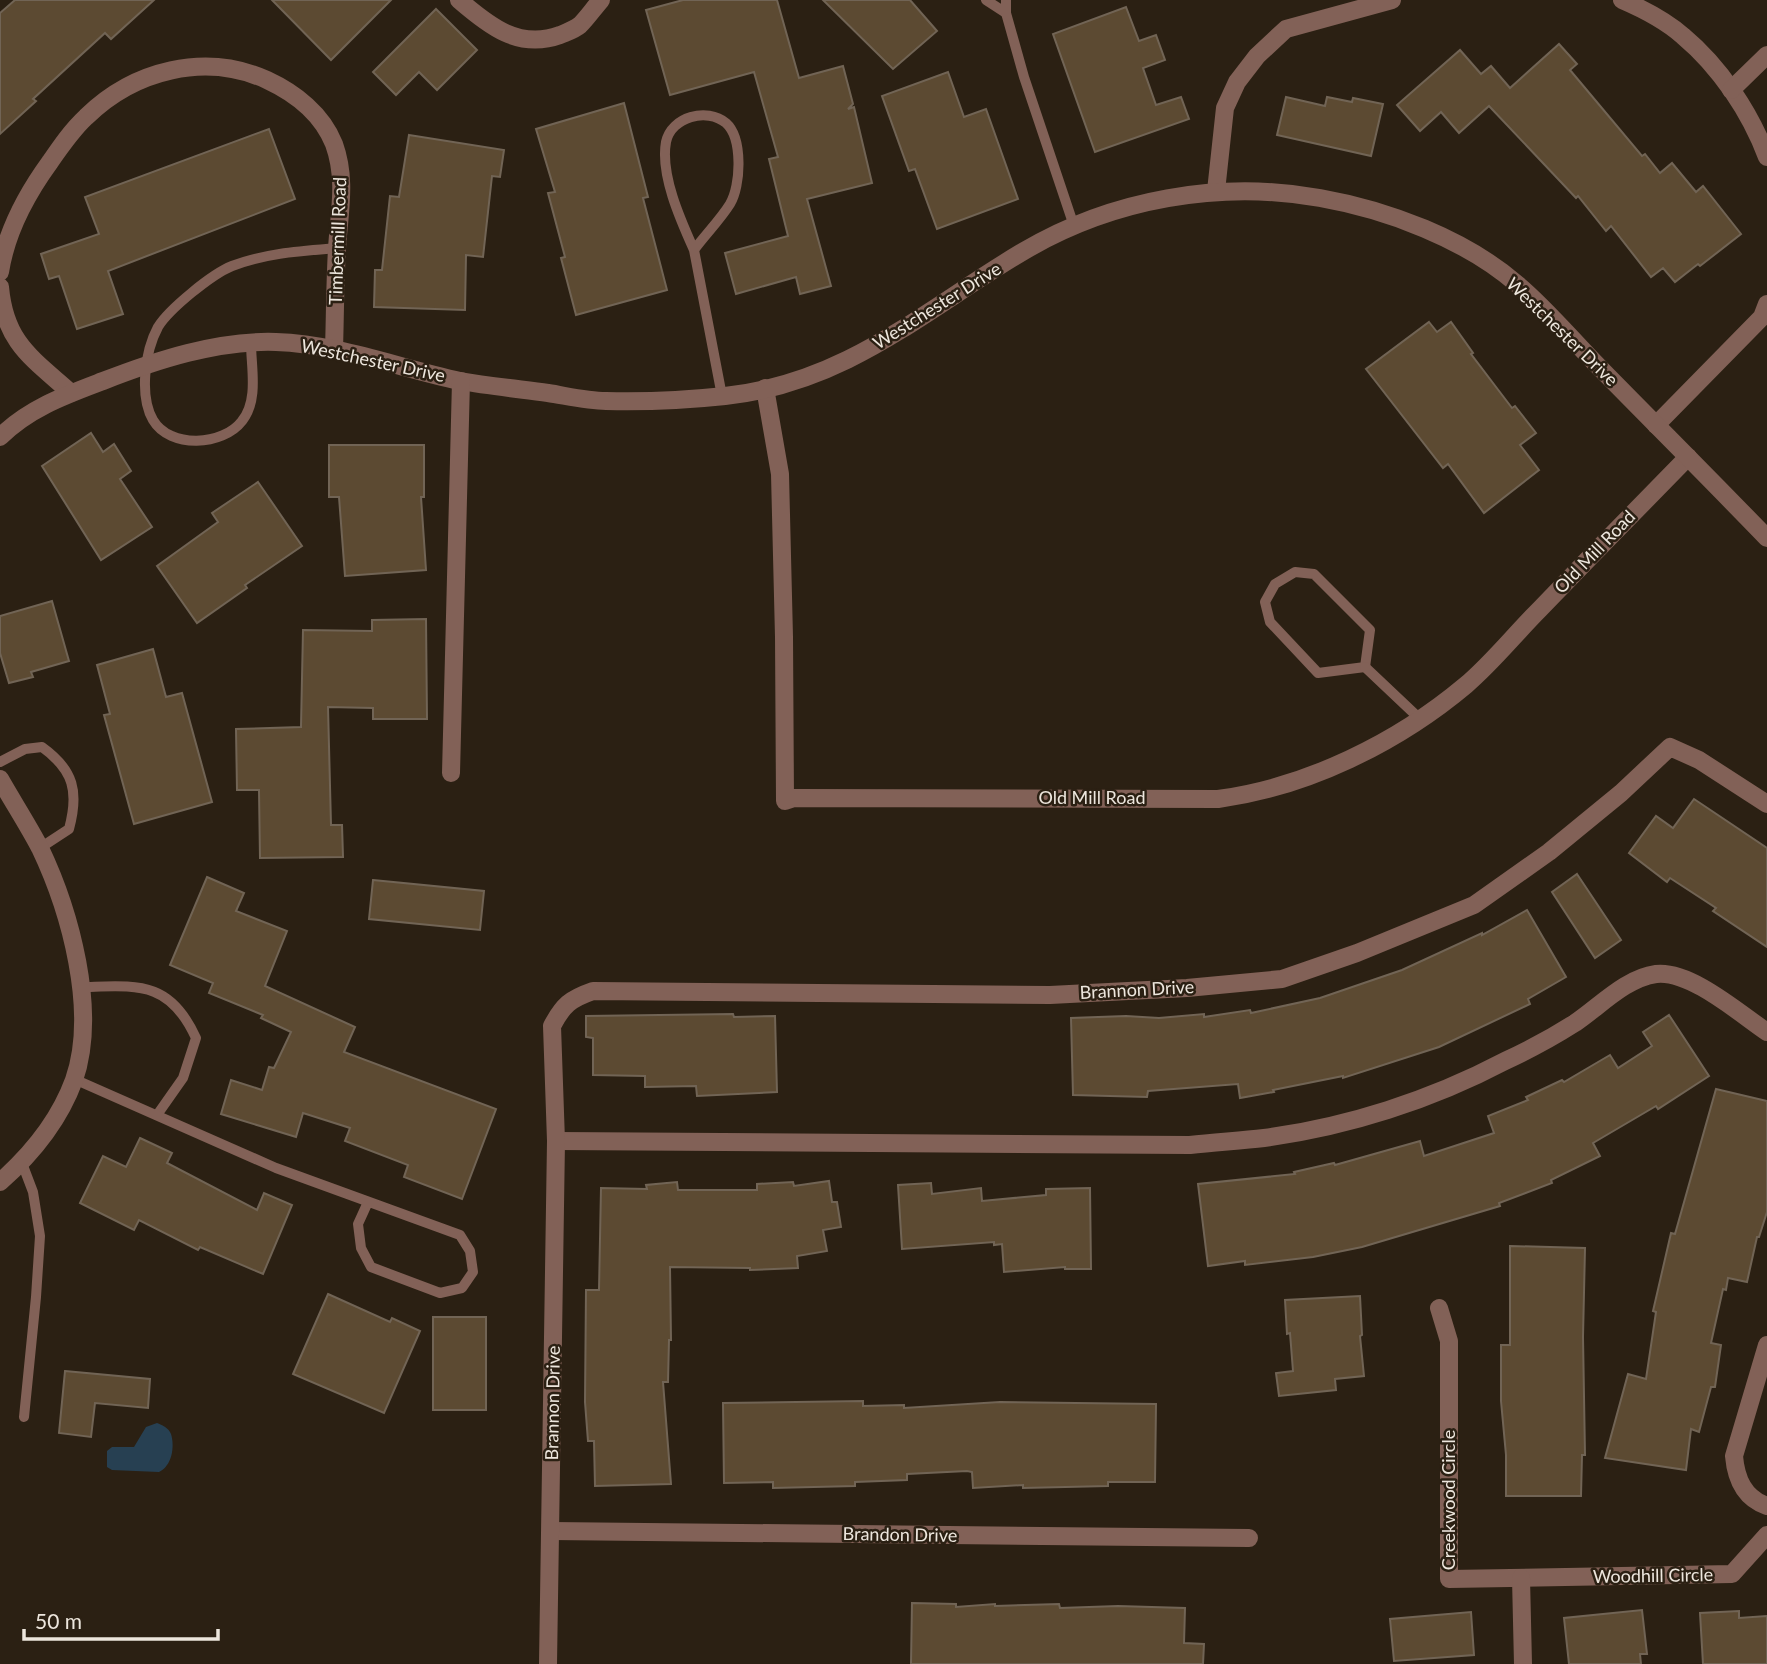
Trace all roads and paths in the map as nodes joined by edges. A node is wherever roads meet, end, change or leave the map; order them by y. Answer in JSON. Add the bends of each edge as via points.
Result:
{"nodes":[{"id":1,"x":459,"y":0,"type":"edge"},
{"id":2,"x":601,"y":0,"type":"edge"},
{"id":3,"x":986,"y":0,"type":"edge"},
{"id":4,"x":1006,"y":0,"type":"edge"},
{"id":5,"x":1392,"y":0,"type":"edge"},
{"id":6,"x":1622,"y":0,"type":"edge"},
{"id":7,"x":1006,"y":13,"type":"junction"},
{"id":8,"x":1767,"y":55,"type":"edge"},
{"id":9,"x":1731,"y":90,"type":"junction"},
{"id":10,"x":1767,"y":157,"type":"edge"},
{"id":11,"x":1216,"y":191,"type":"junction"},
{"id":12,"x":1074,"y":226,"type":"junction"},
{"id":13,"x":337,"y":248,"type":"junction"},
{"id":14,"x":694,"y":250,"type":"junction"},
{"id":15,"x":0,"y":272,"type":"edge"},
{"id":16,"x":0,"y":287,"type":"edge"},
{"id":17,"x":1767,"y":304,"type":"edge"},
{"id":18,"x":251,"y":343,"type":"junction"},
{"id":19,"x":334,"y":350,"type":"junction"},
{"id":20,"x":145,"y":367,"type":"junction"},
{"id":21,"x":461,"y":381,"type":"junction"},
{"id":22,"x":765,"y":388,"type":"junction"},
{"id":23,"x":71,"y":393,"type":"junction"},
{"id":24,"x":722,"y":396,"type":"junction"},
{"id":25,"x":1656,"y":425,"type":"junction"},
{"id":26,"x":0,"y":437,"type":"edge"},
{"id":27,"x":1688,"y":457,"type":"junction"},
{"id":28,"x":1767,"y":538,"type":"edge"},
{"id":29,"x":1365,"y":667,"type":"junction"},
{"id":30,"x":1420,"y":719,"type":"junction"},
{"id":31,"x":0,"y":762,"type":"edge"},
{"id":32,"x":451,"y":773,"type":"dead end"},
{"id":33,"x":0,"y":779,"type":"edge"},
{"id":34,"x":1767,"y":804,"type":"edge"},
{"id":35,"x":40,"y":848,"type":"junction"},
{"id":36,"x":80,"y":987,"type":"junction"},
{"id":37,"x":1767,"y":1032,"type":"edge"},
{"id":38,"x":74,"y":1079,"type":"junction"},
{"id":39,"x":157,"y":1115,"type":"junction"},
{"id":40,"x":556,"y":1141,"type":"junction"},
{"id":41,"x":22,"y":1163,"type":"junction"},
{"id":42,"x":0,"y":1182,"type":"edge"},
{"id":43,"x":368,"y":1202,"type":"junction"},
{"id":44,"x":1439,"y":1308,"type":"dead end"},
{"id":45,"x":1767,"y":1345,"type":"edge"},
{"id":46,"x":24,"y":1417,"type":"dead end"},
{"id":47,"x":1767,"y":1506,"type":"edge"},
{"id":48,"x":551,"y":1531,"type":"junction"},
{"id":49,"x":1767,"y":1535,"type":"edge"},
{"id":50,"x":1250,"y":1538,"type":"dead end"},
{"id":51,"x":1521,"y":1578,"type":"junction"},
{"id":52,"x":548,"y":1664,"type":"edge"},
{"id":53,"x":1522,"y":1664,"type":"edge"}],
"edges":[{"from":1,"to":2,"type":"street","via":[[489,26],[529,40],[572,30]]},
{"from":3,"to":7,"type":"lane"},
{"from":4,"to":7,"type":"lane"},
{"from":5,"to":11,"type":"street","via":[[1286,29],[1257,56],[1225,108]]},
{"from":6,"to":9,"type":"street","via":[[1684,37]]},
{"from":7,"to":12,"type":"lane"},
{"from":8,"to":9,"type":"street"},
{"from":9,"to":10,"type":"street"},
{"from":11,"to":12,"type":"street","name":"Westchester Drive","via":[[1121,209]]},
{"from":11,"to":25,"type":"street","name":"Westchester Drive","via":[[1273,191],[1377,211],[1466,250],[1517,283]]},
{"from":12,"to":22,"type":"street","name":"Westchester Drive","via":[[1027,249],[852,358]]},
{"from":13,"to":15,"type":"street","name":"Timbermill Road","via":[[341,171],[323,125],[286,89],[251,72],[207,65],[180,67],[143,79],[88,115],[25,201]]},
{"from":13,"to":19,"type":"street","name":"Timbermill Road"},
{"from":13,"to":20,"type":"lane","via":[[274,254],[230,267],[195,289],[159,327]]},
{"from":14,"to":14,"type":"lane","via":[[669,183],[666,142],[672,129],[684,120],[712,115],[727,124],[735,139],[739,177],[731,203]]},
{"from":14,"to":24,"type":"lane"},
{"from":16,"to":23,"type":"street","via":[[2,309],[21,348]]},
{"from":17,"to":25,"type":"street","via":[[1762,317]]},
{"from":18,"to":19,"type":"street","name":"Westchester Drive"},
{"from":18,"to":20,"type":"street","name":"Westchester Drive","via":[[201,350]]},
{"from":18,"to":20,"type":"lane","via":[[252,398],[243,421],[225,435],[194,441],[169,436],[153,421],[147,404]]},
{"from":19,"to":21,"type":"street","name":"Westchester Drive"},
{"from":20,"to":23,"type":"street","name":"Westchester Drive"},
{"from":21,"to":24,"type":"street","name":"Westchester Drive","via":[[604,401]]},
{"from":21,"to":32,"type":"street"},
{"from":22,"to":24,"type":"street","name":"Westchester Drive"},
{"from":22,"to":30,"type":"street","name":"Old Mill Road","via":[[779,474],[785,801],[1218,799],[1295,783]]},
{"from":23,"to":26,"type":"street","name":"Westchester Drive","via":[[41,405]]},
{"from":25,"to":27,"type":"street","name":"Westchester Drive"},
{"from":27,"to":28,"type":"street","name":"Westchester Drive"},
{"from":27,"to":30,"type":"street","name":"Old Mill Road","via":[[1466,685]]},
{"from":29,"to":29,"type":"lane","via":[[1370,631],[1314,574],[1295,572],[1275,584],[1265,601],[1270,622],[1318,673]]},
{"from":29,"to":30,"type":"lane"},
{"from":31,"to":35,"type":"lane","via":[[25,749],[42,747],[58,758],[70,779],[75,806],[69,829]]},
{"from":33,"to":35,"type":"street"},
{"from":34,"to":40,"type":"street","name":"Brannon Drive","via":[[1670,747],[1549,852],[1474,905],[1282,979],[1050,995],[593,991],[576,997],[552,1026]]},
{"from":35,"to":36,"type":"street","via":[[66,911]]},
{"from":36,"to":38,"type":"street","via":[[83,1028]]},
{"from":36,"to":39,"type":"lane","via":[[139,986],[162,995],[186,1016],[196,1038],[183,1078]]},
{"from":37,"to":40,"type":"street","via":[[1691,981],[1657,974],[1636,980],[1573,1024],[1451,1087],[1339,1123],[1266,1138],[1190,1144]]},
{"from":38,"to":39,"type":"lane"},
{"from":38,"to":41,"type":"street","via":[[48,1130]]},
{"from":39,"to":43,"type":"lane","via":[[276,1168]]},
{"from":40,"to":48,"type":"street","name":"Brannon Drive"},
{"from":41,"to":42,"type":"street"},
{"from":41,"to":46,"type":"lane","via":[[33,1192],[40,1236]]},
{"from":43,"to":43,"type":"lane","via":[[460,1235],[470,1251],[473,1272],[462,1288],[440,1293],[372,1267],[361,1248],[358,1224]]},
{"from":44,"to":51,"type":"street","name":"Creekwood Circle","via":[[1449,1341],[1449,1579]]},
{"from":45,"to":47,"type":"street","via":[[1734,1456],[1735,1474],[1746,1492]]},
{"from":48,"to":50,"type":"street","name":"Brandon Drive"},
{"from":48,"to":52,"type":"street","name":"Brannon Drive"},
{"from":49,"to":51,"type":"street","name":"Woodhill Circle","via":[[1732,1574]]},
{"from":51,"to":53,"type":"street"}]}
